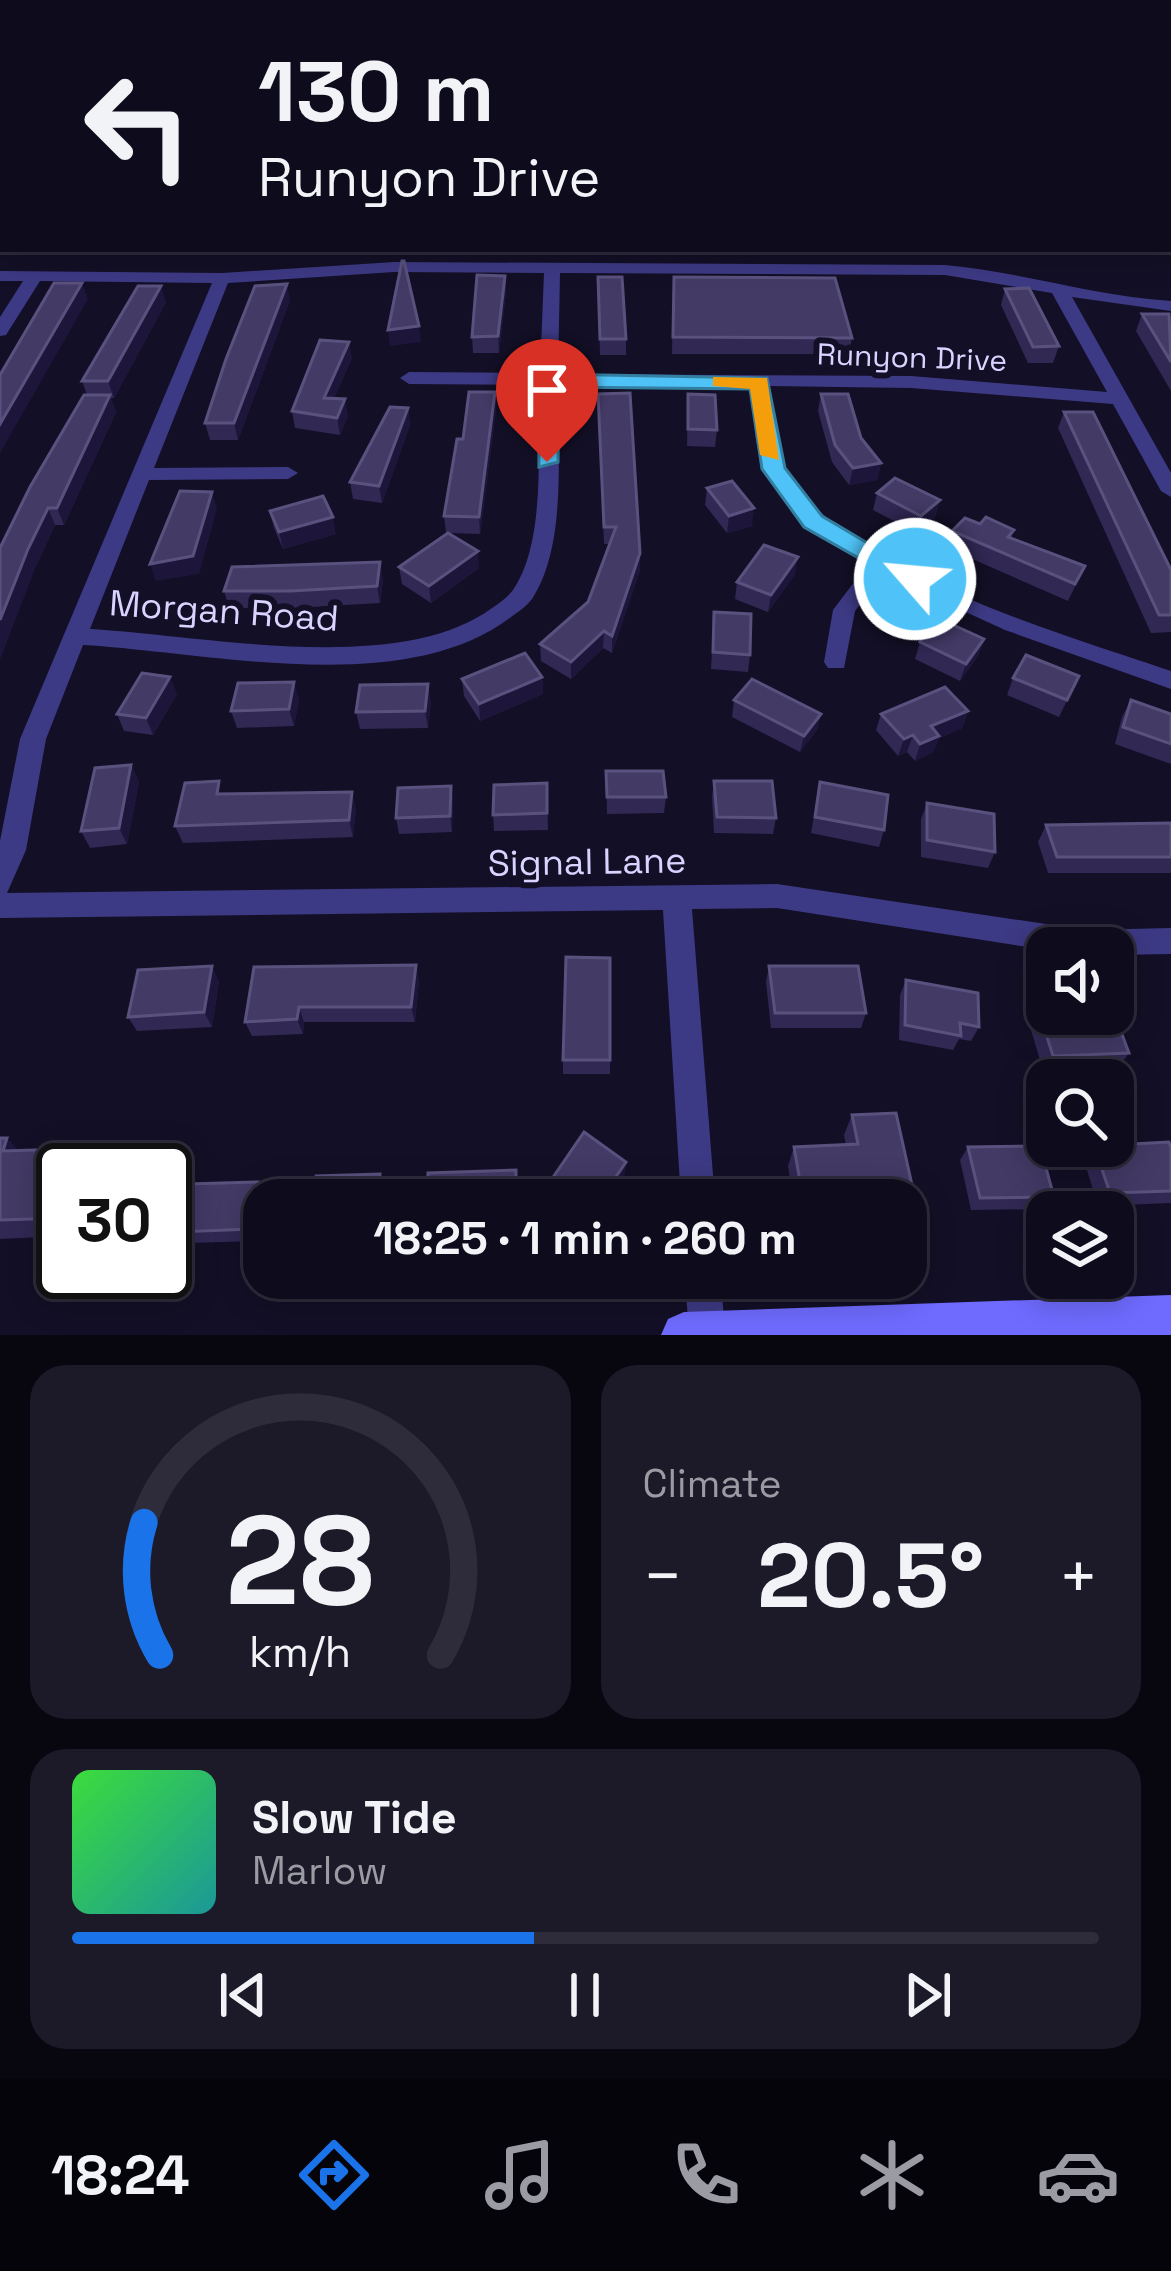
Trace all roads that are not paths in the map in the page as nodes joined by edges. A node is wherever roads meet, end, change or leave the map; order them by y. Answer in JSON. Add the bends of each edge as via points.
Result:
{"nodes":[{"id":1,"x":635,"y":259,"type":"edge"},
{"id":2,"x":552,"y":269,"type":"junction"},
{"id":3,"x":0,"y":276,"type":"edge"},
{"id":4,"x":34,"y":277,"type":"junction"},
{"id":5,"x":222,"y":278,"type":"junction"},
{"id":6,"x":1058,"y":288,"type":"junction"},
{"id":7,"x":1171,"y":306,"type":"edge"},
{"id":8,"x":0,"y":331,"type":"edge"},
{"id":9,"x":409,"y":378,"type":"dead end"},
{"id":10,"x":549,"y":380,"type":"junction"},
{"id":11,"x":760,"y":383,"type":"junction"},
{"id":12,"x":1123,"y":399,"type":"junction"},
{"id":13,"x":288,"y":473,"type":"dead end"},
{"id":14,"x":143,"y":474,"type":"junction"},
{"id":15,"x":1171,"y":491,"type":"edge"},
{"id":16,"x":880,"y":563,"type":"junction"},
{"id":17,"x":75,"y":636,"type":"junction"},
{"id":18,"x":836,"y":662,"type":"dead end"},
{"id":19,"x":1171,"y":680,"type":"edge"},
{"id":20,"x":0,"y":884,"type":"edge"},
{"id":21,"x":677,"y":901,"type":"junction"},
{"id":22,"x":0,"y":906,"type":"edge"},
{"id":23,"x":1171,"y":941,"type":"edge"},
{"id":24,"x":697,"y":1179,"type":"edge"},
{"id":25,"x":704,"y":1299,"type":"edge"},
{"id":26,"x":1171,"y":1318,"type":"edge"},
{"id":27,"x":707,"y":1334,"type":"edge"},
{"id":28,"x":684,"y":1335,"type":"edge"}],
"edges":[{"from":1,"to":2,"type":"street"},
{"from":1,"to":6,"type":"street","via":[[984,272]]},
{"from":2,"to":5,"type":"street","via":[[394,267]]},
{"from":2,"to":10,"type":"street","name":"Morgan Road"},
{"from":3,"to":4,"type":"street"},
{"from":4,"to":5,"type":"street"},
{"from":4,"to":8,"type":"street"},
{"from":5,"to":14,"type":"street"},
{"from":6,"to":7,"type":"street"},
{"from":6,"to":12,"type":"street"},
{"from":9,"to":10,"type":"street","name":"Runyon Drive"},
{"from":10,"to":11,"type":"street","name":"Runyon Drive"},
{"from":10,"to":17,"type":"street","name":"Morgan Road","via":[[539,575],[514,609],[472,636],[400,652],[243,652]]},
{"from":11,"to":12,"type":"street","name":"Runyon Drive","via":[[911,382]]},
{"from":11,"to":16,"type":"street","via":[[774,469],[813,521]]},
{"from":12,"to":15,"type":"street"},
{"from":13,"to":14,"type":"street"},
{"from":14,"to":17,"type":"street"},
{"from":16,"to":18,"type":"street","via":[[844,610]]},
{"from":16,"to":19,"type":"street"},
{"from":17,"to":20,"type":"street","via":[[33,739]]},
{"from":21,"to":22,"type":"street","name":"Signal Lane"},
{"from":21,"to":23,"type":"street","name":"Signal Lane","via":[[778,896],[1086,943]]},
{"from":21,"to":24,"type":"street"},
{"from":25,"to":27,"type":"street"},
{"from":26,"to":27,"type":"main road"},
{"from":27,"to":28,"type":"main road"}]}
